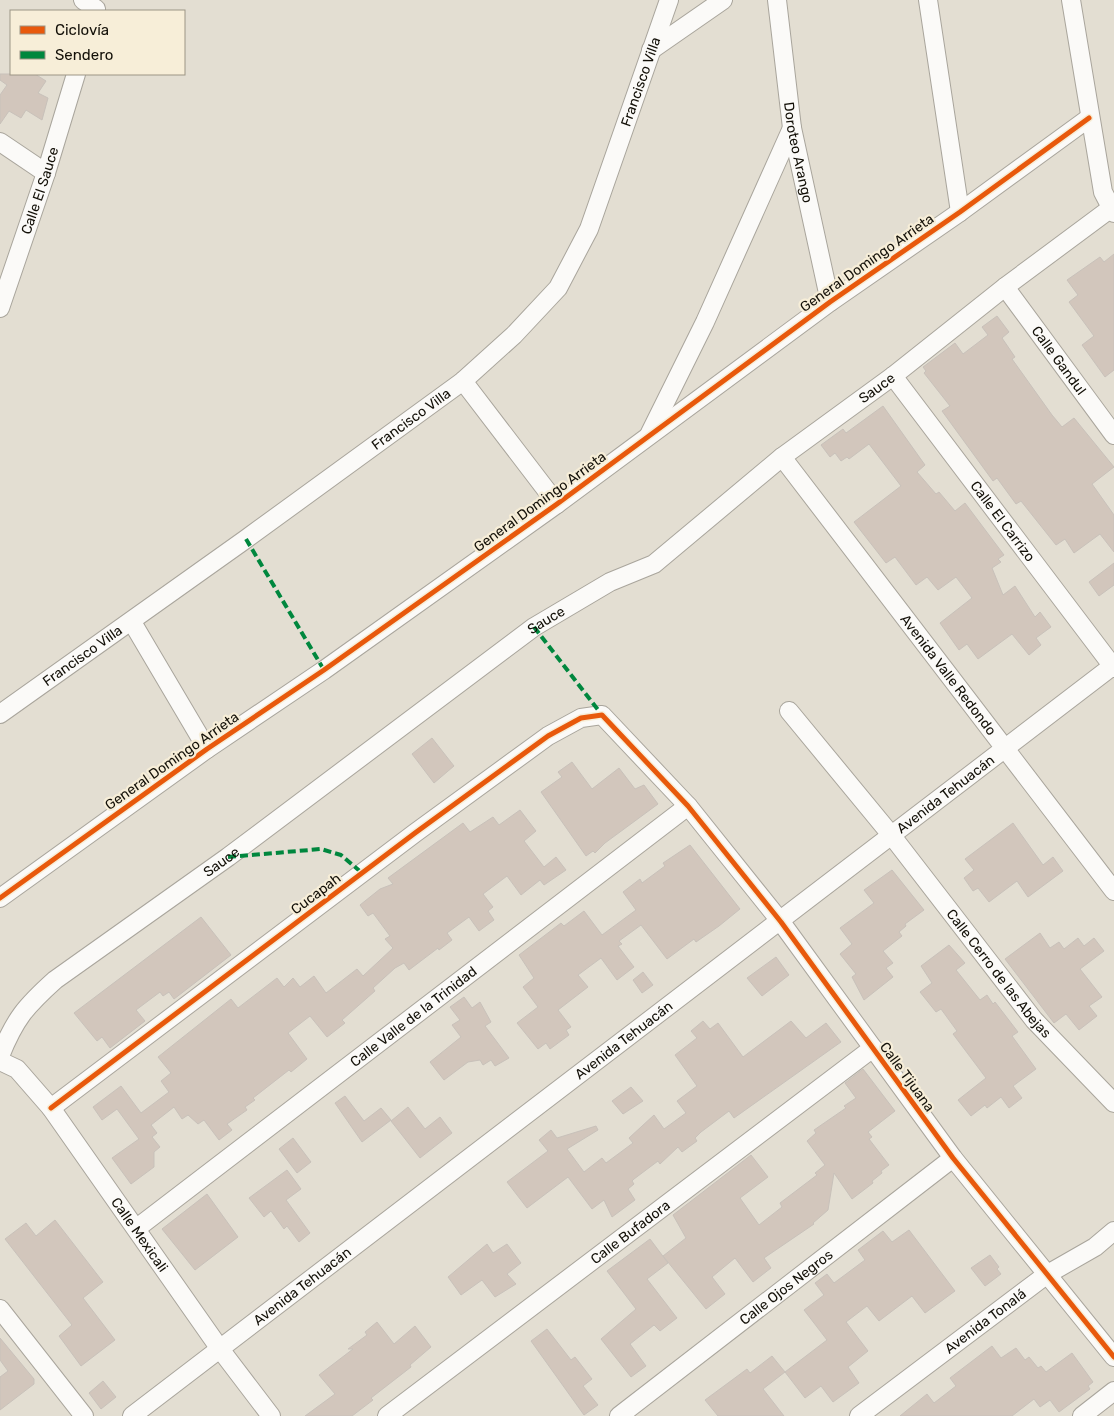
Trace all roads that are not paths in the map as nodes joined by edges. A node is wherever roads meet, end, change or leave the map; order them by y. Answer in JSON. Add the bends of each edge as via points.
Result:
{"nodes":[{"id":1,"x":669,"y":0,"type":"edge"},
{"id":2,"x":723,"y":0,"type":"edge"},
{"id":3,"x":777,"y":0,"type":"edge"},
{"id":4,"x":928,"y":0,"type":"edge"},
{"id":5,"x":1071,"y":0,"type":"edge"},
{"id":6,"x":651,"y":50,"type":"junction"},
{"id":7,"x":76,"y":75,"type":"edge"},
{"id":8,"x":1089,"y":118,"type":"junction"},
{"id":9,"x":792,"y":128,"type":"junction"},
{"id":10,"x":0,"y":142,"type":"edge"},
{"id":11,"x":46,"y":173,"type":"junction"},
{"id":12,"x":1113,"y":209,"type":"edge"},
{"id":13,"x":960,"y":212,"type":"junction"},
{"id":14,"x":1005,"y":287,"type":"junction"},
{"id":15,"x":830,"y":302,"type":"junction"},
{"id":16,"x":0,"y":308,"type":"edge"},
{"id":17,"x":893,"y":376,"type":"junction"},
{"id":18,"x":463,"y":381,"type":"junction"},
{"id":19,"x":649,"y":435,"type":"junction"},
{"id":20,"x":1114,"y":435,"type":"edge"},
{"id":21,"x":782,"y":457,"type":"junction"},
{"id":22,"x":557,"y":504,"type":"junction"},
{"id":23,"x":132,"y":622,"type":"junction"},
{"id":24,"x":1113,"y":666,"type":"edge"},
{"id":25,"x":789,"y":711,"type":"dead end"},
{"id":26,"x":0,"y":714,"type":"edge"},
{"id":27,"x":602,"y":715,"type":"joint"},
{"id":28,"x":207,"y":749,"type":"junction"},
{"id":29,"x":1004,"y":749,"type":"junction"},
{"id":30,"x":688,"y":806,"type":"junction"},
{"id":31,"x":892,"y":836,"type":"junction"},
{"id":32,"x":1114,"y":892,"type":"edge"},
{"id":33,"x":0,"y":898,"type":"edge"},
{"id":34,"x":780,"y":922,"type":"junction"},
{"id":35,"x":873,"y":1048,"type":"junction"},
{"id":36,"x":0,"y":1056,"type":"edge"},
{"id":37,"x":0,"y":1061,"type":"edge"},
{"id":38,"x":1114,"y":1103,"type":"edge"},
{"id":39,"x":52,"y":1108,"type":"junction"},
{"id":40,"x":953,"y":1158,"type":"junction"},
{"id":41,"x":137,"y":1228,"type":"junction"},
{"id":42,"x":1114,"y":1231,"type":"edge"},
{"id":43,"x":1046,"y":1275,"type":"junction"},
{"id":44,"x":0,"y":1309,"type":"edge"},
{"id":45,"x":220,"y":1349,"type":"junction"},
{"id":46,"x":1114,"y":1356,"type":"edge"},
{"id":47,"x":1114,"y":1391,"type":"edge"},
{"id":48,"x":84,"y":1416,"type":"edge"},
{"id":49,"x":132,"y":1416,"type":"edge"},
{"id":50,"x":271,"y":1416,"type":"edge"},
{"id":51,"x":387,"y":1416,"type":"edge"},
{"id":52,"x":618,"y":1416,"type":"edge"},
{"id":53,"x":860,"y":1416,"type":"edge"},
{"id":54,"x":1082,"y":1416,"type":"edge"}],
"edges":[{"from":1,"to":6,"type":"street","name":"Francisco Villa"},
{"from":2,"to":6,"type":"street"},
{"from":3,"to":9,"type":"street","name":"Doroteo Arango"},
{"from":4,"to":13,"type":"street"},
{"from":5,"to":8,"type":"street"},
{"from":6,"to":18,"type":"street","name":"Francisco Villa","via":[[588,229],[558,288],[514,335]]},
{"from":7,"to":11,"type":"street","name":"Calle El Sauce"},
{"from":8,"to":12,"type":"street","via":[[1103,192]]},
{"from":8,"to":13,"type":"street","name":"General Domingo Arrieta"},
{"from":9,"to":15,"type":"street","name":"Doroteo Arango"},
{"from":9,"to":19,"type":"street","via":[[705,322]]},
{"from":10,"to":11,"type":"street"},
{"from":11,"to":16,"type":"street","name":"Calle El Sauce"},
{"from":12,"to":14,"type":"street","name":"Sauce"},
{"from":13,"to":15,"type":"street","name":"General Domingo Arrieta"},
{"from":14,"to":17,"type":"street","name":"Sauce"},
{"from":14,"to":20,"type":"street","name":"Calle Gandul"},
{"from":15,"to":19,"type":"street","name":"General Domingo Arrieta"},
{"from":17,"to":21,"type":"street","name":"Sauce"},
{"from":17,"to":24,"type":"street","name":"Calle El Carrizo"},
{"from":18,"to":22,"type":"street"},
{"from":18,"to":23,"type":"street","name":"Francisco Villa"},
{"from":19,"to":22,"type":"street","name":"General Domingo Arrieta"},
{"from":21,"to":29,"type":"street","name":"Avenida Valle Redondo"},
{"from":21,"to":36,"type":"street","name":"Sauce","via":[[654,564],[610,582],[534,627],[228,857],[55,980],[31,1002],[12,1026]]},
{"from":22,"to":28,"type":"street","name":"General Domingo Arrieta"},
{"from":23,"to":26,"type":"street","name":"Francisco Villa"},
{"from":23,"to":28,"type":"street"},
{"from":24,"to":29,"type":"street","name":"Avenida Tehuacán"},
{"from":25,"to":31,"type":"street","name":"Calle Cerro de las Abejas"},
{"from":27,"to":30,"type":"street","name":"Calle Tijuana"},
{"from":27,"to":39,"type":"street","name":"Cucapah","via":[[581,718],[548,736]]},
{"from":28,"to":33,"type":"street","name":"General Domingo Arrieta"},
{"from":29,"to":31,"type":"street","name":"Avenida Tehuacán"},
{"from":29,"to":32,"type":"street","name":"Avenida Valle Redondo"},
{"from":30,"to":34,"type":"street","name":"Calle Tijuana"},
{"from":30,"to":41,"type":"street","name":"Calle Valle de la Trinidad"},
{"from":31,"to":34,"type":"street","name":"Avenida Tehuacán"},
{"from":31,"to":38,"type":"street","name":"Calle Cerro de las Abejas","via":[[1034,1020]]},
{"from":34,"to":35,"type":"street","name":"Calle Tijuana"},
{"from":34,"to":45,"type":"street","name":"Avenida Tehuacán"},
{"from":35,"to":40,"type":"street","name":"Calle Tijuana"},
{"from":35,"to":51,"type":"street","name":"Calle Bufadora"},
{"from":37,"to":39,"type":"street","name":"Calle Mexicali","via":[[17,1069]]},
{"from":39,"to":41,"type":"street","name":"Calle Mexicali"},
{"from":40,"to":43,"type":"street","name":"Calle Tijuana"},
{"from":40,"to":52,"type":"street","name":"Calle Ojos Negros"},
{"from":41,"to":45,"type":"street","name":"Calle Mexicali"},
{"from":42,"to":43,"type":"street","name":"Avenida Tonalá","via":[[1095,1247]]},
{"from":43,"to":46,"type":"street","name":"Calle Tijuana"},
{"from":43,"to":53,"type":"street","name":"Avenida Tonalá"},
{"from":44,"to":48,"type":"street"},
{"from":45,"to":49,"type":"street","name":"Avenida Tehuacán"},
{"from":45,"to":50,"type":"street","name":"Calle Mexicali"},
{"from":47,"to":54,"type":"street"}]}
